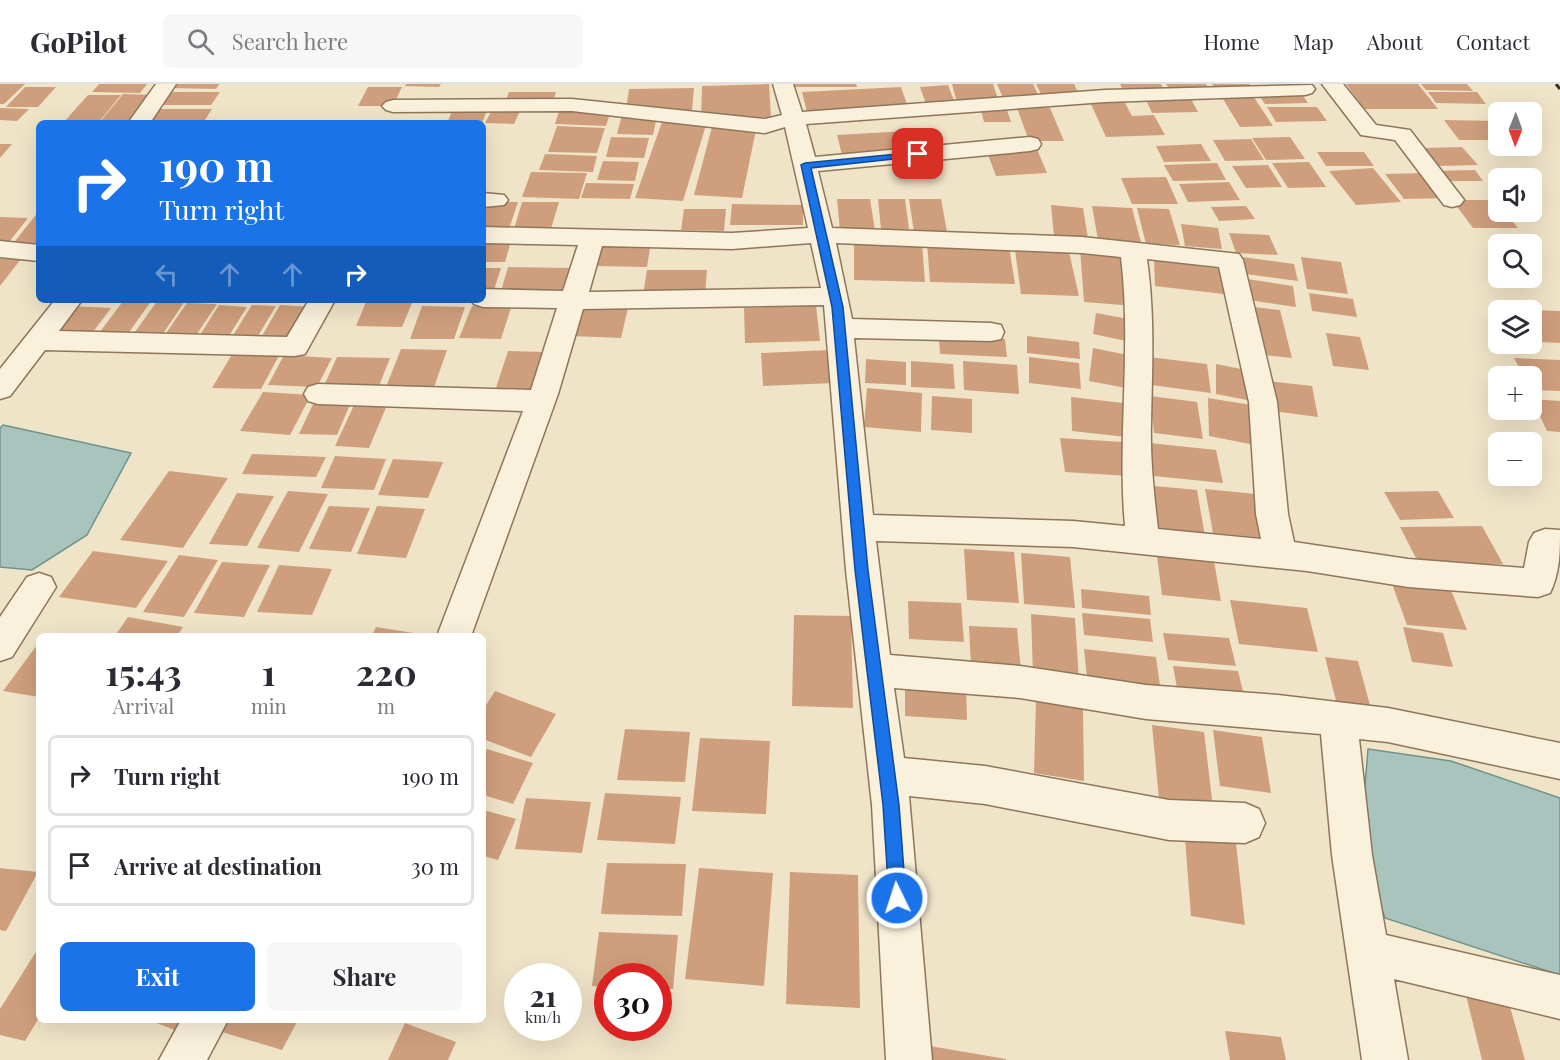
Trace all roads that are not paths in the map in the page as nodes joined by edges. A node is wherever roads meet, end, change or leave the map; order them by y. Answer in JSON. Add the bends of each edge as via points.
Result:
{"nodes":[{"id":1,"x":166,"y":84,"type":"edge"},
{"id":2,"x":453,"y":84,"type":"edge"},
{"id":3,"x":783,"y":84,"type":"edge"},
{"id":4,"x":1332,"y":84,"type":"edge"},
{"id":5,"x":1305,"y":89,"type":"dead end"},
{"id":6,"x":393,"y":106,"type":"dead end"},
{"id":7,"x":438,"y":106,"type":"junction"},
{"id":8,"x":793,"y":118,"type":"junction"},
{"id":9,"x":141,"y":120,"type":"edge"},
{"id":10,"x":1030,"y":144,"type":"dead end"},
{"id":11,"x":805,"y":165,"type":"junction"},
{"id":12,"x":1452,"y":200,"type":"dead end"},
{"id":13,"x":486,"y":235,"type":"edge"},
{"id":14,"x":821,"y":235,"type":"junction"},
{"id":15,"x":593,"y":237,"type":"junction"},
{"id":16,"x":0,"y":249,"type":"edge"},
{"id":17,"x":1133,"y":250,"type":"junction"},
{"id":18,"x":36,"y":253,"type":"edge"},
{"id":19,"x":835,"y":296,"type":"junction"},
{"id":20,"x":486,"y":298,"type":"edge"},
{"id":21,"x":572,"y":300,"type":"junction"},
{"id":22,"x":67,"y":303,"type":"edge"},
{"id":23,"x":320,"y":303,"type":"edge"},
{"id":24,"x":840,"y":328,"type":"junction"},
{"id":25,"x":991,"y":332,"type":"dead end"},
{"id":26,"x":37,"y":340,"type":"junction"},
{"id":27,"x":0,"y":389,"type":"edge"},
{"id":28,"x":318,"y":394,"type":"dead end"},
{"id":29,"x":541,"y":401,"type":"junction"},
{"id":30,"x":858,"y":528,"type":"junction"},
{"id":31,"x":1143,"y":541,"type":"junction"},
{"id":32,"x":1560,"y":543,"type":"edge"},
{"id":33,"x":1280,"y":554,"type":"junction"},
{"id":34,"x":39,"y":587,"type":"dead end"},
{"id":35,"x":455,"y":633,"type":"edge"},
{"id":36,"x":0,"y":646,"type":"edge"},
{"id":37,"x":874,"y":670,"type":"junction"},
{"id":38,"x":1338,"y":719,"type":"junction"},
{"id":39,"x":1560,"y":761,"type":"edge"},
{"id":40,"x":887,"y":775,"type":"junction"},
{"id":41,"x":1245,"y":823,"type":"dead end"},
{"id":42,"x":1368,"y":952,"type":"junction"},
{"id":43,"x":1560,"y":997,"type":"edge"},
{"id":44,"x":204,"y":1023,"type":"edge"},
{"id":45,"x":182,"y":1060,"type":"edge"},
{"id":46,"x":909,"y":1060,"type":"edge"},
{"id":47,"x":1386,"y":1060,"type":"edge"}],
"edges":[{"from":1,"to":9,"type":"street"},
{"from":2,"to":7,"type":"street"},
{"from":3,"to":8,"type":"street"},
{"from":4,"to":12,"type":"street","via":[[1369,130],[1402,135]]},
{"from":5,"to":8,"type":"street","via":[[1105,96]]},
{"from":6,"to":7,"type":"street"},
{"from":7,"to":8,"type":"street","via":[[572,105],[765,126]]},
{"from":8,"to":11,"type":"street"},
{"from":10,"to":11,"type":"street"},
{"from":11,"to":14,"type":"street"},
{"from":13,"to":15,"type":"street"},
{"from":14,"to":15,"type":"street","via":[[732,241]]},
{"from":14,"to":17,"type":"street"},
{"from":14,"to":19,"type":"street"},
{"from":15,"to":21,"type":"street"},
{"from":16,"to":18,"type":"street"},
{"from":17,"to":31,"type":"street","via":[[1139,297],[1136,424]]},
{"from":17,"to":33,"type":"street","via":[[1230,260],[1263,402],[1272,514]]},
{"from":19,"to":21,"type":"street"},
{"from":19,"to":24,"type":"street"},
{"from":20,"to":21,"type":"street"},
{"from":21,"to":29,"type":"street"},
{"from":22,"to":26,"type":"street"},
{"from":23,"to":26,"type":"street","via":[[295,347]]},
{"from":24,"to":25,"type":"street"},
{"from":24,"to":30,"type":"street"},
{"from":26,"to":27,"type":"street"},
{"from":28,"to":29,"type":"street"},
{"from":29,"to":35,"type":"street"},
{"from":30,"to":31,"type":"street","via":[[1073,534]]},
{"from":30,"to":37,"type":"street"},
{"from":31,"to":33,"type":"street"},
{"from":32,"to":33,"type":"street","via":[[1545,542],[1539,583],[1408,573]]},
{"from":34,"to":36,"type":"street"},
{"from":37,"to":38,"type":"street","via":[[1020,682],[1146,702]]},
{"from":37,"to":40,"type":"street"},
{"from":38,"to":39,"type":"street","via":[[1388,725]]},
{"from":38,"to":42,"type":"street","via":[[1352,855]]},
{"from":40,"to":41,"type":"street","via":[[985,785],[1169,820]]},
{"from":40,"to":46,"type":"street"},
{"from":42,"to":43,"type":"street"},
{"from":42,"to":47,"type":"street"},
{"from":44,"to":45,"type":"street"}]}
